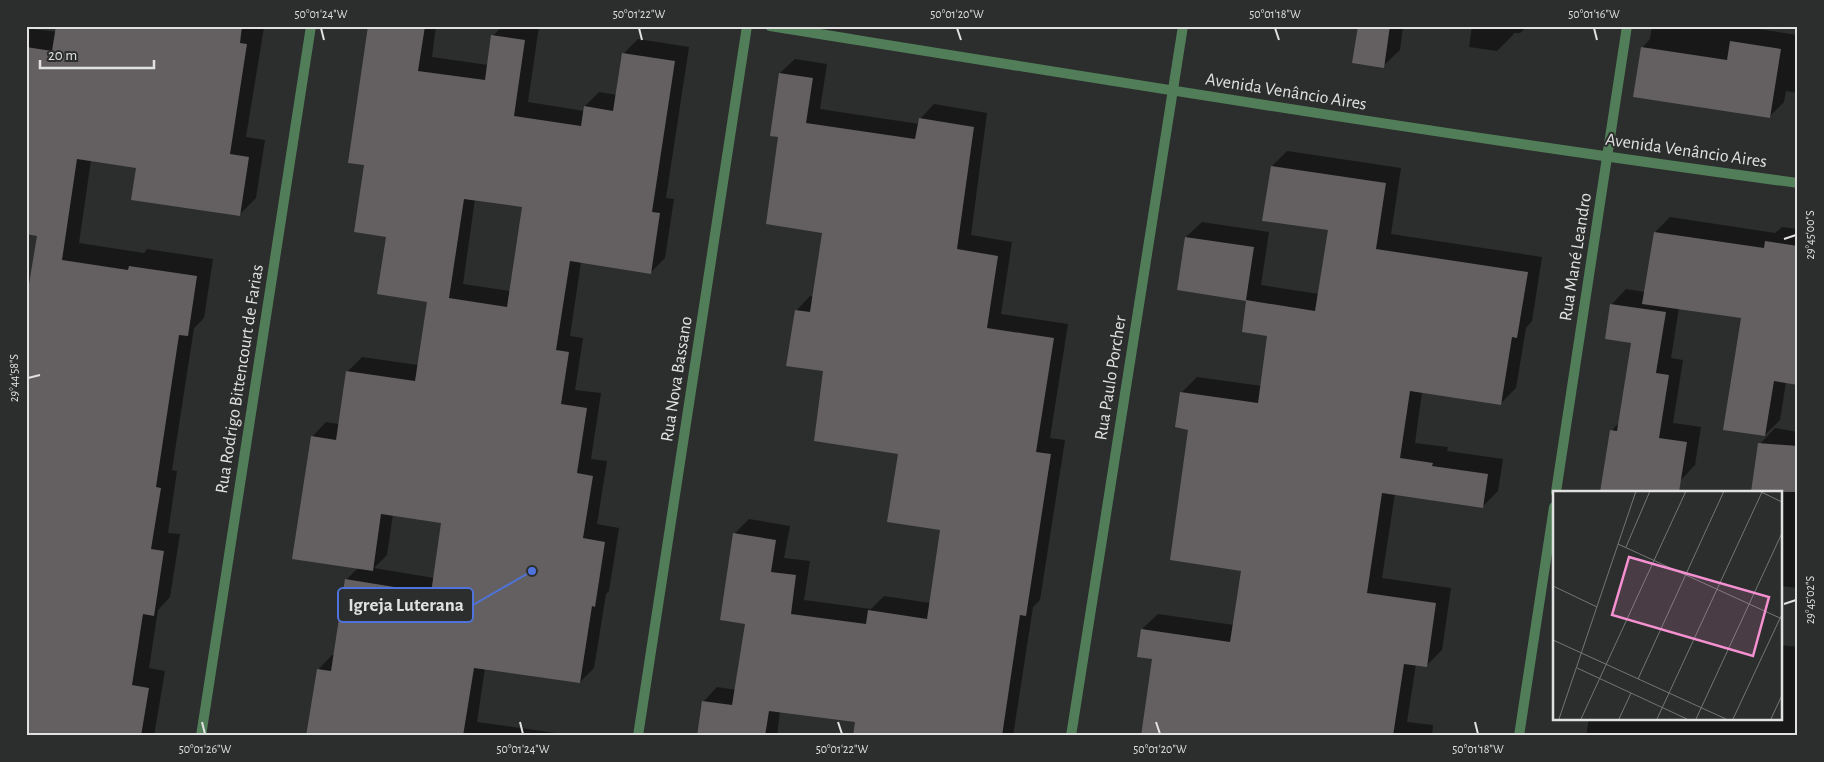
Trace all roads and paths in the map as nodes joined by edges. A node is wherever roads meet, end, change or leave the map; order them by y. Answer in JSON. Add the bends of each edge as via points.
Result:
{"nodes":[{"id":1,"x":311,"y":26,"type":"edge"},
{"id":2,"x":747,"y":26,"type":"edge"},
{"id":3,"x":770,"y":26,"type":"edge"},
{"id":4,"x":1183,"y":26,"type":"edge"},
{"id":5,"x":1628,"y":26,"type":"edge"},
{"id":6,"x":1172,"y":91,"type":"junction"},
{"id":7,"x":1608,"y":157,"type":"junction"},
{"id":8,"x":1798,"y":183,"type":"edge"},
{"id":9,"x":1556,"y":491,"type":"edge"},
{"id":10,"x":1553,"y":514,"type":"edge"},
{"id":11,"x":201,"y":736,"type":"edge"},
{"id":12,"x":638,"y":736,"type":"edge"},
{"id":13,"x":1071,"y":736,"type":"edge"},
{"id":14,"x":1519,"y":736,"type":"edge"}],
"edges":[{"from":1,"to":11,"type":"street","name":"Rua Rodrigo Bittencourt de Farias"},
{"from":2,"to":12,"type":"street","name":"Rua Nova Bassano"},
{"from":3,"to":6,"type":"street","name":"Avenida Venâncio Aires"},
{"from":4,"to":6,"type":"street","name":"Rua Paulo Porcher"},
{"from":5,"to":7,"type":"street","name":"Rua Mané Leandro"},
{"from":6,"to":7,"type":"street","name":"Avenida Venâncio Aires"},
{"from":6,"to":13,"type":"street","name":"Rua Paulo Porcher"},
{"from":7,"to":8,"type":"street","name":"Avenida Venâncio Aires"},
{"from":7,"to":9,"type":"street","name":"Rua Mané Leandro"},
{"from":10,"to":14,"type":"street"}]}
